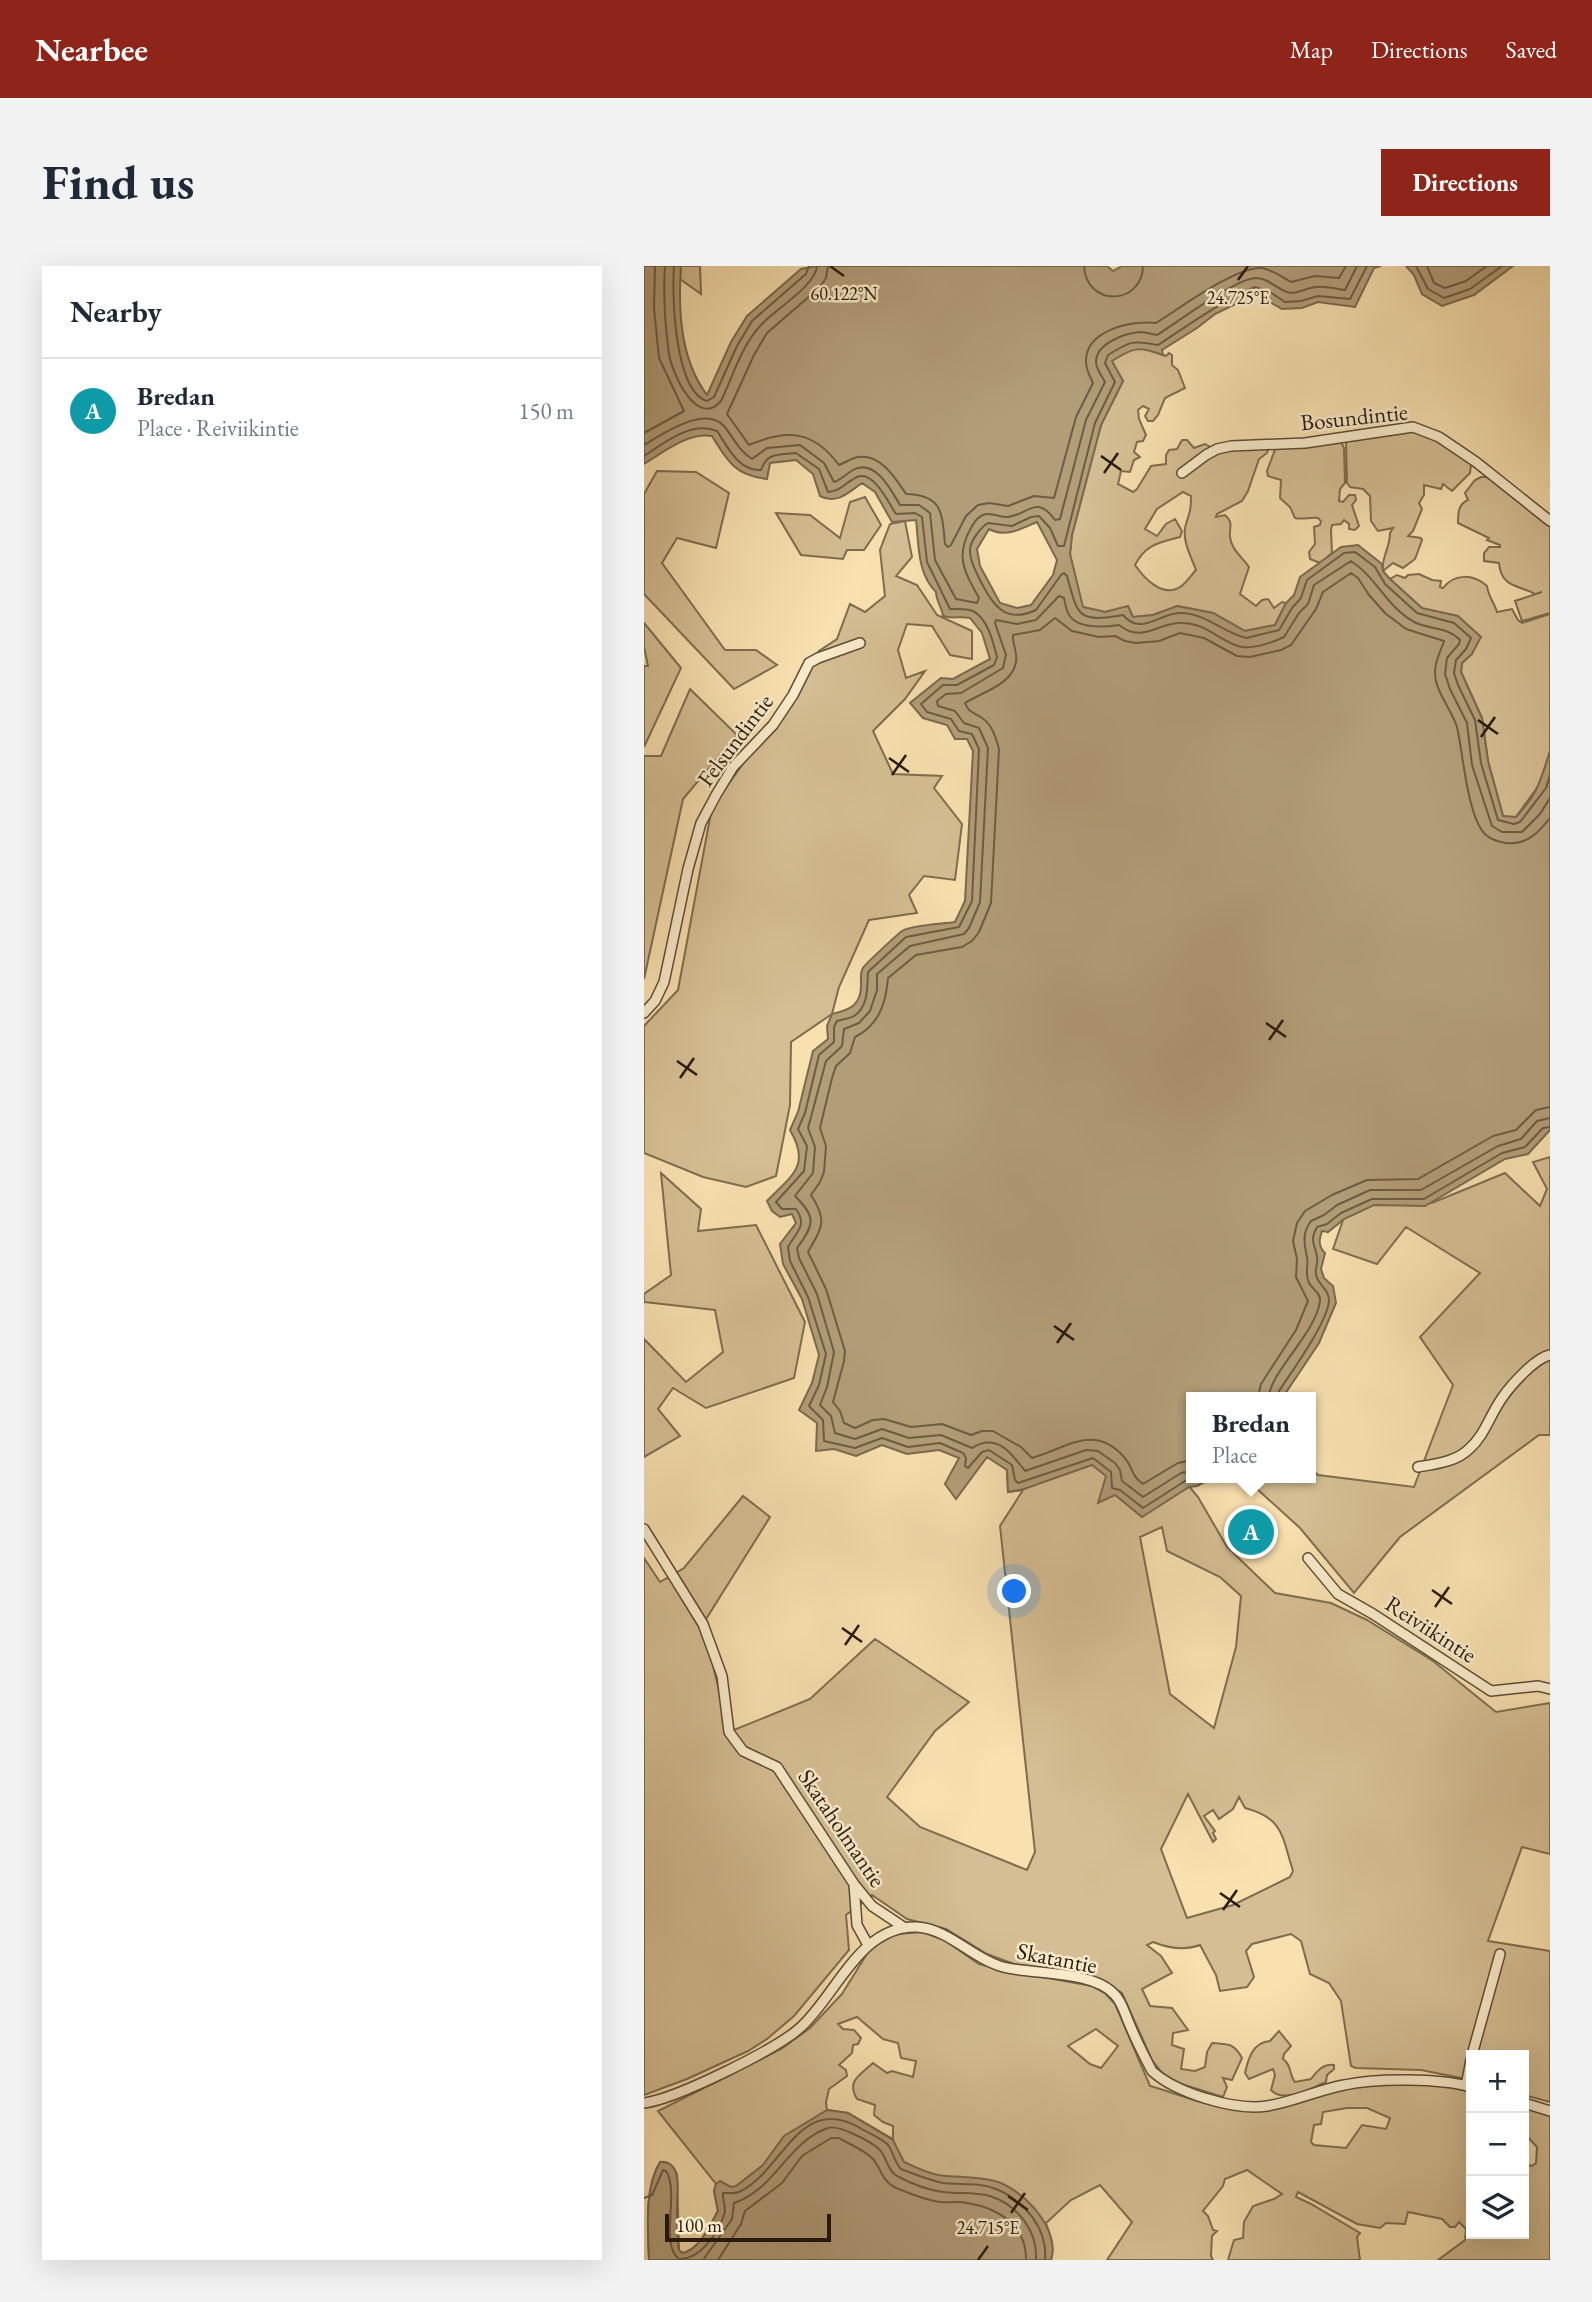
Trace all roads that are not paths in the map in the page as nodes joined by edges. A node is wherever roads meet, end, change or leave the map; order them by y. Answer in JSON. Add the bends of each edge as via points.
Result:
{"nodes":[{"id":1,"x":1182,"y":473,"type":"dead end"},
{"id":2,"x":1550,"y":521,"type":"edge"},
{"id":3,"x":860,"y":643,"type":"dead end"},
{"id":4,"x":644,"y":1013,"type":"edge"},
{"id":5,"x":1550,"y":1355,"type":"edge"},
{"id":6,"x":1418,"y":1467,"type":"dead end"},
{"id":7,"x":644,"y":1529,"type":"edge"},
{"id":8,"x":1308,"y":1558,"type":"dead end"},
{"id":9,"x":1550,"y":1689,"type":"edge"},
{"id":10,"x":854,"y":1884,"type":"junction"},
{"id":11,"x":905,"y":1928,"type":"junction"},
{"id":12,"x":868,"y":1945,"type":"junction"},
{"id":13,"x":1500,"y":1954,"type":"dead end"},
{"id":14,"x":1474,"y":2050,"type":"edge"},
{"id":15,"x":1466,"y":2087,"type":"edge"},
{"id":16,"x":644,"y":2103,"type":"edge"},
{"id":17,"x":1529,"y":2105,"type":"edge"},
{"id":18,"x":1550,"y":2111,"type":"edge"}],
"edges":[{"from":1,"to":2,"type":"street","name":"Bosundintie","via":[[1206,455],[1231,446],[1306,443],[1413,427],[1439,437],[1476,462]]},
{"from":3,"to":4,"type":"street","name":"Felsundintie","via":[[809,663],[773,724],[733,767],[716,795],[701,824],[688,869],[664,982]]},
{"from":5,"to":6,"type":"street","via":[[1541,1357],[1502,1398],[1468,1451],[1444,1463]]},
{"from":7,"to":10,"type":"street","name":"Skataholmantie","via":[[703,1624],[722,1676],[729,1732],[743,1751],[777,1767]]},
{"from":8,"to":9,"type":"street","name":"Reiviikintie","via":[[1338,1594],[1491,1691]]},
{"from":10,"to":11,"type":"street","name":"Skataholmantie","via":[[872,1906]]},
{"from":10,"to":12,"type":"street","via":[[857,1925]]},
{"from":11,"to":12,"type":"street"},
{"from":11,"to":15,"type":"street","name":"Skatantie","via":[[939,1932],[1003,1967],[1092,1981],[1109,1990],[1119,2001],[1152,2071],[1161,2080],[1209,2098],[1251,2108],[1347,2084],[1416,2081]]},
{"from":12,"to":16,"type":"street","via":[[800,2028],[687,2089]]},
{"from":13,"to":14,"type":"street"},
{"from":17,"to":18,"type":"street"}]}
